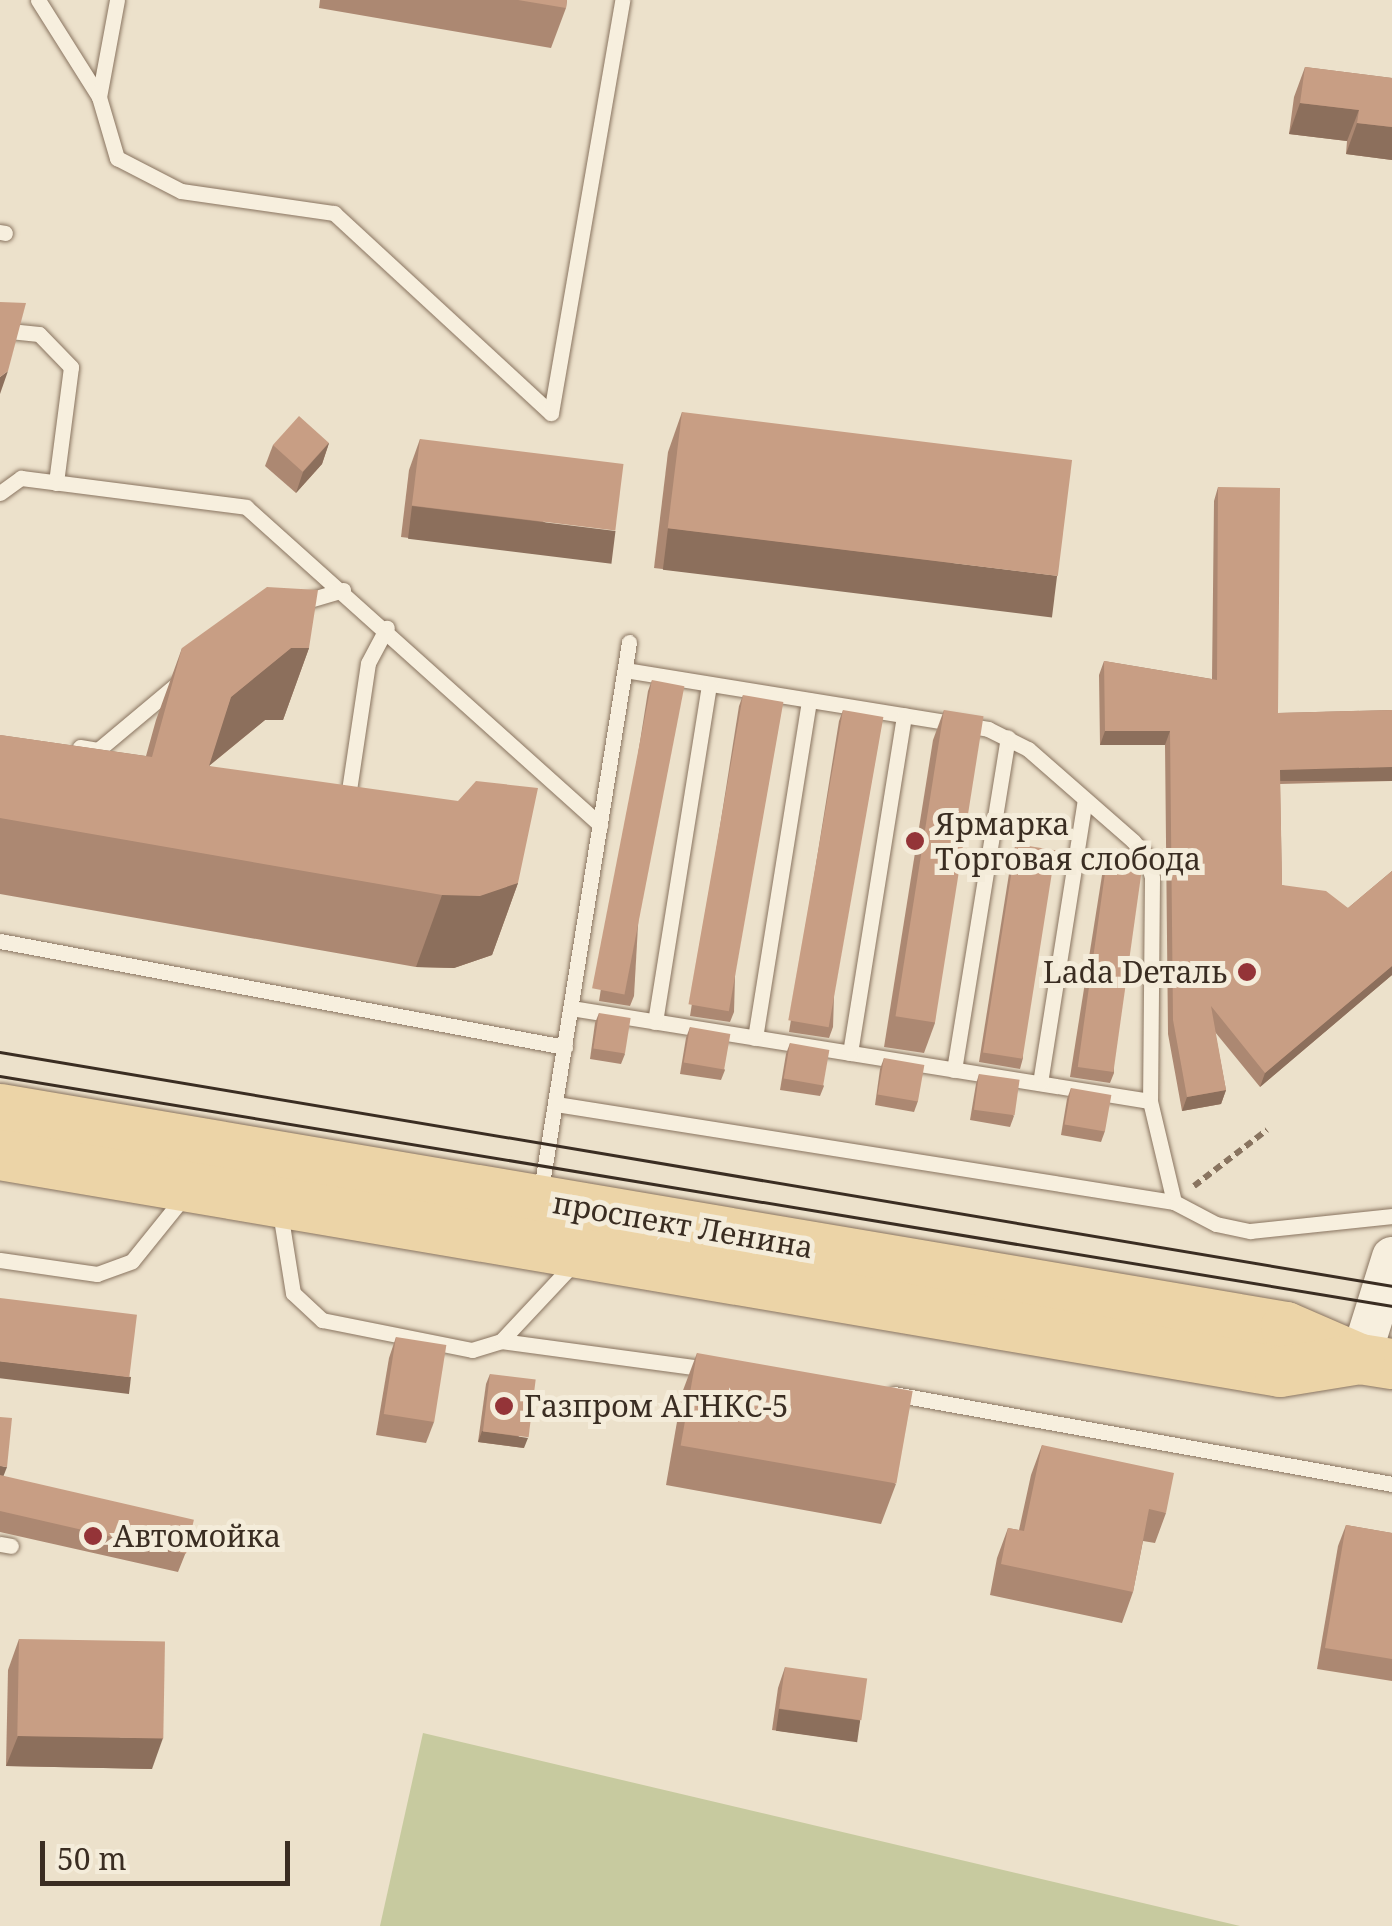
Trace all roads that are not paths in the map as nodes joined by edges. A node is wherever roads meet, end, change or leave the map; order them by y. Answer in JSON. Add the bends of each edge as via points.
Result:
{"nodes":[{"id":1,"x":38,"y":0,"type":"edge"},
{"id":2,"x":116,"y":0,"type":"edge"},
{"id":3,"x":622,"y":0,"type":"edge"},
{"id":4,"x":99,"y":97,"type":"junction"},
{"id":5,"x":0,"y":330,"type":"edge"},
{"id":6,"x":56,"y":482,"type":"junction"},
{"id":7,"x":0,"y":492,"type":"edge"},
{"id":8,"x":343,"y":590,"type":"junction"},
{"id":9,"x":276,"y":610,"type":"edge"},
{"id":10,"x":387,"y":628,"type":"junction"},
{"id":11,"x":629,"y":642,"type":"dead end"},
{"id":12,"x":625,"y":670,"type":"junction"},
{"id":13,"x":186,"y":676,"type":"edge"},
{"id":14,"x":709,"y":684,"type":"junction"},
{"id":15,"x":809,"y":700,"type":"junction"},
{"id":16,"x":904,"y":716,"type":"junction"},
{"id":17,"x":1008,"y":737,"type":"junction"},
{"id":18,"x":59,"y":744,"type":"edge"},
{"id":19,"x":348,"y":797,"type":"junction"},
{"id":20,"x":366,"y":800,"type":"edge"},
{"id":21,"x":1085,"y":800,"type":"junction"},
{"id":22,"x":331,"y":802,"type":"edge"},
{"id":23,"x":600,"y":826,"type":"junction"},
{"id":24,"x":0,"y":941,"type":"edge"},
{"id":25,"x":571,"y":1008,"type":"junction"},
{"id":26,"x":656,"y":1022,"type":"junction"},
{"id":27,"x":755,"y":1038,"type":"junction"},
{"id":28,"x":564,"y":1047,"type":"junction"},
{"id":29,"x":850,"y":1053,"type":"junction"},
{"id":30,"x":954,"y":1070,"type":"junction"},
{"id":31,"x":1040,"y":1084,"type":"junction"},
{"id":32,"x":1150,"y":1101,"type":"junction"},
{"id":33,"x":556,"y":1104,"type":"junction"},
{"id":34,"x":0,"y":1109,"type":"edge"},
{"id":35,"x":0,"y":1155,"type":"edge"},
{"id":36,"x":191,"y":1187,"type":"junction"},
{"id":37,"x":1174,"y":1202,"type":"junction"},
{"id":38,"x":278,"y":1203,"type":"junction"},
{"id":39,"x":1392,"y":1216,"type":"edge"},
{"id":40,"x":536,"y":1223,"type":"junction"},
{"id":41,"x":583,"y":1254,"type":"junction"},
{"id":42,"x":1392,"y":1257,"type":"edge"},
{"id":43,"x":0,"y":1260,"type":"edge"},
{"id":44,"x":500,"y":1341,"type":"junction"},
{"id":45,"x":1376,"y":1362,"type":"edge"},
{"id":46,"x":734,"y":1372,"type":"edge"},
{"id":47,"x":870,"y":1391,"type":"edge"},
{"id":48,"x":1392,"y":1484,"type":"edge"}],
"edges":[{"from":1,"to":4,"type":"lane"},
{"from":2,"to":4,"type":"lane"},
{"from":3,"to":4,"type":"lane","via":[[551,413],[334,213],[181,191],[116,158]]},
{"from":5,"to":6,"type":"lane","via":[[38,334],[71,367]]},
{"from":6,"to":7,"type":"lane","via":[[21,478]]},
{"from":6,"to":8,"type":"lane","via":[[246,508]]},
{"from":8,"to":9,"type":"lane"},
{"from":8,"to":10,"type":"lane"},
{"from":10,"to":19,"type":"lane","via":[[368,663]]},
{"from":10,"to":23,"type":"lane"},
{"from":11,"to":12,"type":"lane"},
{"from":12,"to":14,"type":"lane"},
{"from":12,"to":23,"type":"lane"},
{"from":13,"to":18,"type":"lane","via":[[98,750]]},
{"from":14,"to":15,"type":"lane"},
{"from":14,"to":26,"type":"lane"},
{"from":15,"to":16,"type":"lane"},
{"from":15,"to":27,"type":"lane"},
{"from":16,"to":17,"type":"lane"},
{"from":16,"to":29,"type":"lane"},
{"from":17,"to":21,"type":"lane"},
{"from":17,"to":30,"type":"lane"},
{"from":19,"to":20,"type":"lane"},
{"from":19,"to":22,"type":"lane"},
{"from":21,"to":31,"type":"lane"},
{"from":21,"to":32,"type":"lane","via":[[1150,866]]},
{"from":23,"to":25,"type":"lane"},
{"from":24,"to":28,"type":"lane"},
{"from":25,"to":26,"type":"lane"},
{"from":25,"to":28,"type":"lane"},
{"from":26,"to":27,"type":"lane"},
{"from":27,"to":29,"type":"lane"},
{"from":28,"to":33,"type":"lane"},
{"from":29,"to":30,"type":"lane"},
{"from":30,"to":31,"type":"lane"},
{"from":31,"to":32,"type":"lane"},
{"from":32,"to":37,"type":"lane"},
{"from":33,"to":37,"type":"lane"},
{"from":33,"to":40,"type":"lane"},
{"from":34,"to":40,"type":"main road","name":"проспект Ленина"},
{"from":35,"to":36,"type":"main road","name":"проспект Ленина"},
{"from":36,"to":38,"type":"main road","name":"проспект Ленина"},
{"from":36,"to":43,"type":"lane","via":[[132,1261],[114,1268],[97,1274]]},
{"from":37,"to":39,"type":"lane","via":[[1216,1224],[1250,1232]]},
{"from":38,"to":40,"type":"main road","name":"проспект Ленина"},
{"from":38,"to":44,"type":"lane","via":[[293,1292],[322,1320],[472,1350]]},
{"from":40,"to":41,"type":"main road","name":"проспект Ленина"},
{"from":40,"to":45,"type":"main road","name":"проспект Ленина","via":[[1286,1327]]},
{"from":41,"to":44,"type":"lane"},
{"from":41,"to":45,"type":"main road","name":"проспект Ленина","via":[[1280,1372]]},
{"from":42,"to":45,"type":"street"},
{"from":44,"to":46,"type":"lane"},
{"from":47,"to":48,"type":"lane"}]}
